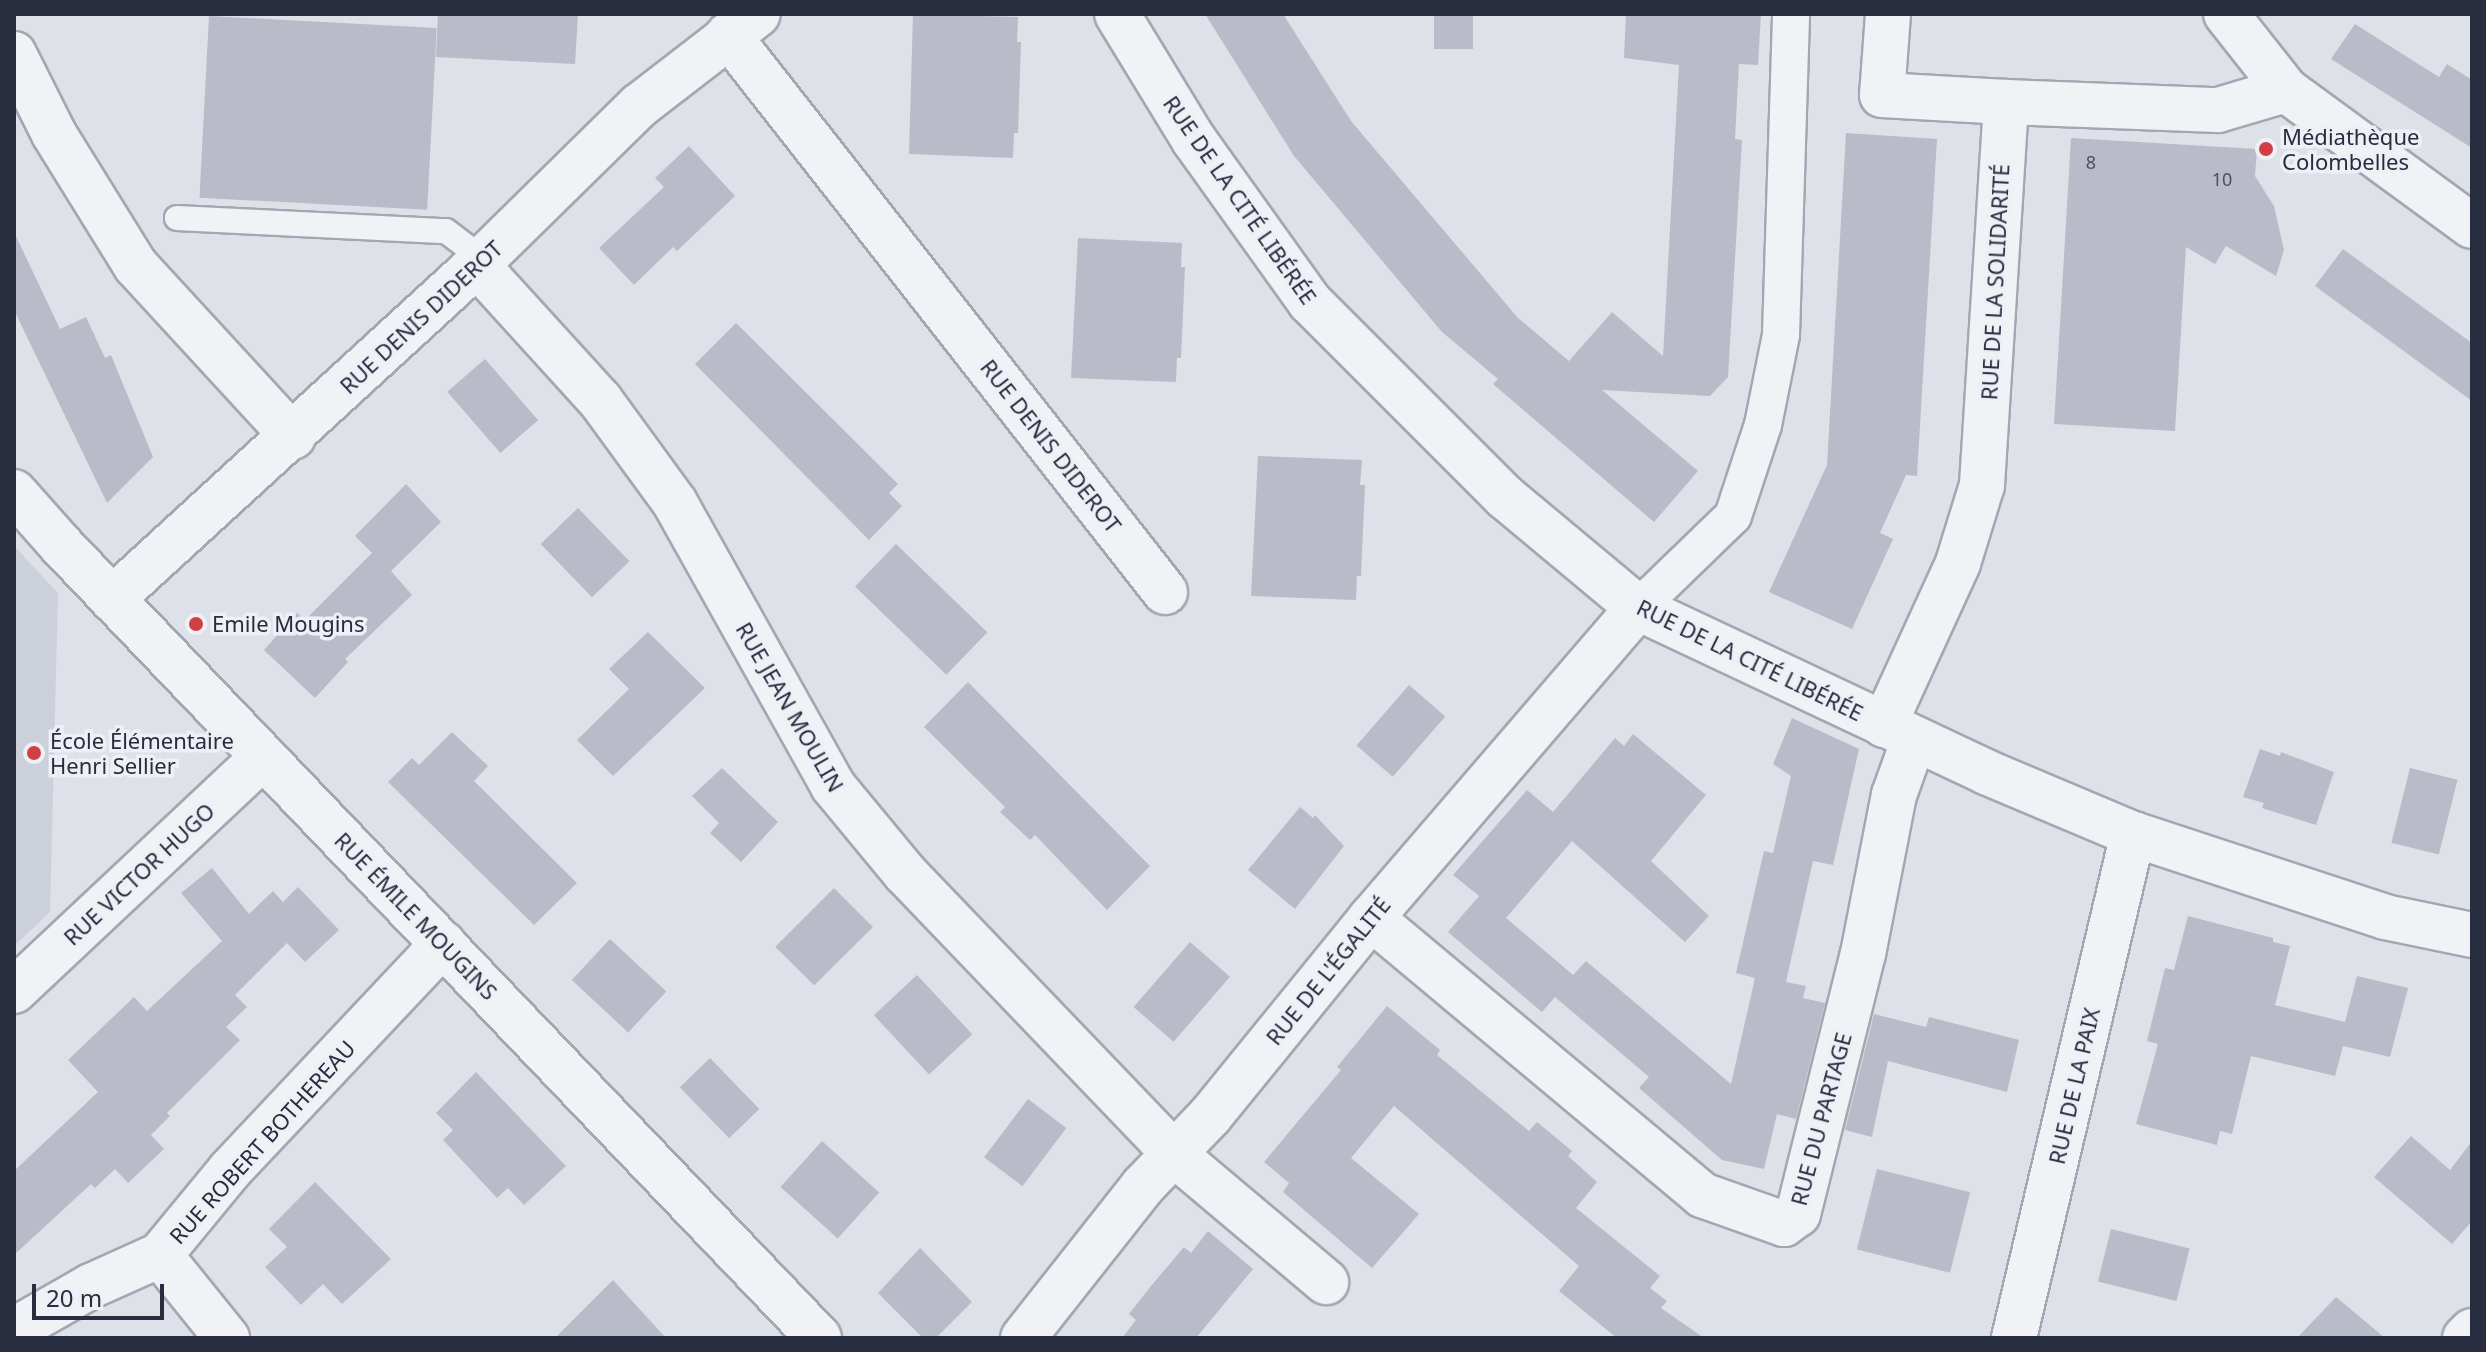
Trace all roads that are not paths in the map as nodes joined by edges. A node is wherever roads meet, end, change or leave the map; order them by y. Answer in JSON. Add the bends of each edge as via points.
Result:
{"nodes":[{"id":1,"x":1117,"y":14,"type":"edge"},
{"id":2,"x":1791,"y":14,"type":"edge"},
{"id":3,"x":1888,"y":14,"type":"edge"},
{"id":4,"x":2226,"y":14,"type":"edge"},
{"id":5,"x":743,"y":24,"type":"edge"},
{"id":6,"x":14,"y":54,"type":"edge"},
{"id":7,"x":2286,"y":90,"type":"junction"},
{"id":8,"x":2006,"y":102,"type":"junction"},
{"id":9,"x":177,"y":218,"type":"dead end"},
{"id":10,"x":2472,"y":226,"type":"edge"},
{"id":11,"x":480,"y":262,"type":"junction"},
{"id":12,"x":293,"y":437,"type":"junction"},
{"id":13,"x":14,"y":492,"type":"edge"},
{"id":14,"x":1165,"y":592,"type":"dead end"},
{"id":15,"x":112,"y":599,"type":"junction"},
{"id":16,"x":1638,"y":608,"type":"junction"},
{"id":17,"x":1899,"y":732,"type":"junction"},
{"id":18,"x":263,"y":757,"type":"junction"},
{"id":19,"x":2133,"y":834,"type":"junction"},
{"id":20,"x":1371,"y":918,"type":"junction"},
{"id":21,"x":2472,"y":935,"type":"edge"},
{"id":22,"x":443,"y":944,"type":"junction"},
{"id":23,"x":14,"y":991,"type":"edge"},
{"id":24,"x":1174,"y":1154,"type":"junction"},
{"id":25,"x":160,"y":1255,"type":"junction"},
{"id":26,"x":1326,"y":1282,"type":"dead end"},
{"id":27,"x":14,"y":1330,"type":"edge"},
{"id":28,"x":2472,"y":1331,"type":"edge"},
{"id":29,"x":227,"y":1338,"type":"edge"},
{"id":30,"x":819,"y":1338,"type":"edge"},
{"id":31,"x":1023,"y":1338,"type":"edge"},
{"id":32,"x":2014,"y":1338,"type":"edge"},
{"id":33,"x":2465,"y":1338,"type":"edge"}],
"edges":[{"from":1,"to":16,"type":"street","name":"RUE DE LA CITÉ LIBÉRÉE","via":[[1194,140],[1310,302],[1505,497]]},
{"from":2,"to":16,"type":"street","via":[[1781,335],[1763,425],[1733,516]]},
{"from":3,"to":8,"type":"street","via":[[1882,95]]},
{"from":4,"to":7,"type":"street"},
{"from":5,"to":11,"type":"street","name":"RUE DENIS DIDEROT","via":[[639,106]]},
{"from":5,"to":14,"type":"street","name":"RUE DENIS DIDEROT"},
{"from":6,"to":12,"type":"street","via":[[54,134],[136,266]]},
{"from":7,"to":8,"type":"street","via":[[2218,110]]},
{"from":7,"to":10,"type":"street"},
{"from":8,"to":17,"type":"street","name":"RUE DE LA SOLIDARITÉ","via":[[1982,485]]},
{"from":9,"to":11,"type":"lane","via":[[446,231]]},
{"from":11,"to":12,"type":"street","name":"RUE DENIS DIDEROT"},
{"from":11,"to":24,"type":"street","name":"RUE JEAN MOULIN","via":[[600,400],[675,503],[833,786],[905,873]]},
{"from":12,"to":15,"type":"street","name":"RUE DENIS DIDEROT"},
{"from":13,"to":15,"type":"street","name":"RUE ÉMILE MOUGINS"},
{"from":15,"to":18,"type":"street","name":"RUE ÉMILE MOUGINS"},
{"from":16,"to":17,"type":"street","name":"RUE DE LA CITÉ LIBÉRÉE"},
{"from":16,"to":20,"type":"street","name":"RUE DE L'ÉGALITÉ"},
{"from":17,"to":19,"type":"street","name":"RUE DE LA CITÉ LIBÉRÉE"},
{"from":17,"to":20,"type":"street","name":"RUE DU PARTAGE","via":[[1894,795],[1863,954],[1798,1214],[1784,1224],[1702,1195]]},
{"from":18,"to":22,"type":"street","name":"RUE ÉMILE MOUGINS"},
{"from":18,"to":23,"type":"street","name":"RUE VICTOR HUGO"},
{"from":19,"to":21,"type":"street","name":"RUE DE LA CITÉ LIBÉRÉE","via":[[2385,917]]},
{"from":19,"to":32,"type":"street","name":"RUE DE LA PAIX"},
{"from":20,"to":24,"type":"street","name":"RUE DE L'ÉGALITÉ"},
{"from":22,"to":25,"type":"street","name":"RUE ROBERT BOTHEREAU","via":[[230,1170]]},
{"from":22,"to":30,"type":"street","name":"RUE ÉMILE MOUGINS"},
{"from":24,"to":26,"type":"street","name":"RUE JEAN MOULIN"},
{"from":24,"to":31,"type":"street","name":"RUE DE L'ÉGALITÉ"},
{"from":25,"to":27,"type":"street","name":"RUE ROBERT BOTHEREAU"},
{"from":25,"to":29,"type":"street"},
{"from":28,"to":33,"type":"street"}]}
